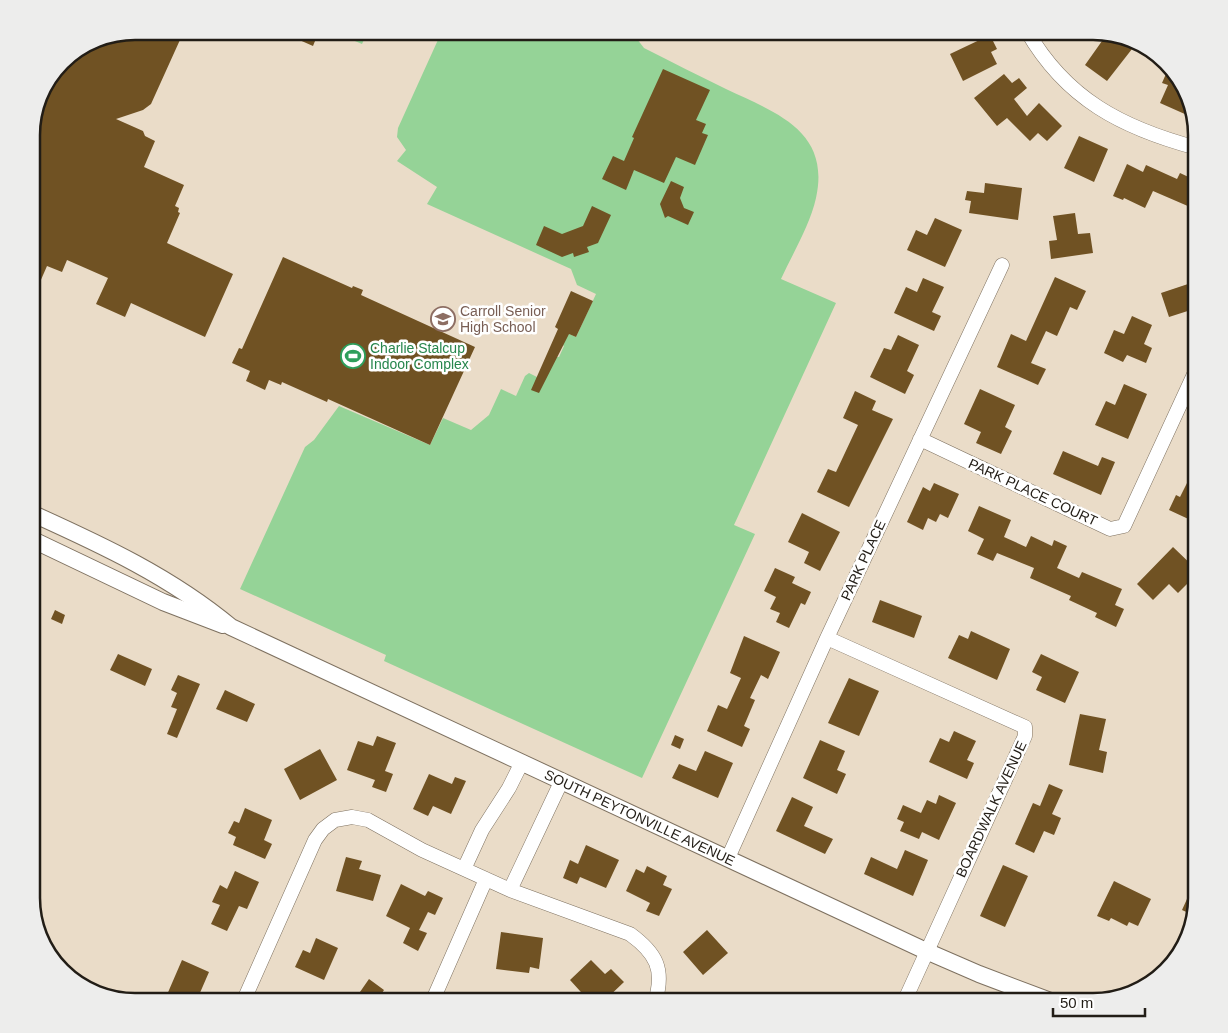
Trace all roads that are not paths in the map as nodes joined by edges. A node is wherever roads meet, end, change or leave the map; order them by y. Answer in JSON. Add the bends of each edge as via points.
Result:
{"nodes":[{"id":1,"x":1031,"y":40,"type":"edge"},
{"id":2,"x":1188,"y":145,"type":"edge"},
{"id":3,"x":1002,"y":265,"type":"dead end"},
{"id":4,"x":1188,"y":387,"type":"edge"},
{"id":5,"x":920,"y":439,"type":"junction"},
{"id":6,"x":40,"y":517,"type":"edge"},
{"id":7,"x":40,"y":543,"type":"edge"},
{"id":8,"x":231,"y":627,"type":"junction"},
{"id":9,"x":827,"y":638,"type":"junction"},
{"id":10,"x":522,"y":762,"type":"junction"},
{"id":11,"x":562,"y":780,"type":"junction"},
{"id":12,"x":728,"y":858,"type":"junction"},
{"id":13,"x":464,"y":869,"type":"junction"},
{"id":14,"x":486,"y":879,"type":"junction"},
{"id":15,"x":510,"y":890,"type":"junction"},
{"id":16,"x":926,"y":951,"type":"junction"},
{"id":17,"x":247,"y":993,"type":"edge"},
{"id":18,"x":436,"y":993,"type":"edge"},
{"id":19,"x":656,"y":993,"type":"edge"},
{"id":20,"x":908,"y":993,"type":"edge"},
{"id":21,"x":1029,"y":993,"type":"edge"}],
"edges":[{"from":1,"to":2,"type":"street","via":[[1040,55],[1071,89],[1118,119]]},
{"from":3,"to":5,"type":"street","name":"PARK PLACE"},
{"from":4,"to":5,"type":"street","name":"PARK PLACE COURT","via":[[1124,526],[1110,529]]},
{"from":5,"to":9,"type":"street","name":"PARK PLACE"},
{"from":6,"to":8,"type":"street","name":"SOUTH PEYTONVILLE AVENUE","via":[[142,566],[189,594]]},
{"from":7,"to":8,"type":"street","name":"SOUTH PEYTONVILLE AVENUE","via":[[164,602]]},
{"from":8,"to":10,"type":"street","name":"SOUTH PEYTONVILLE AVENUE"},
{"from":9,"to":12,"type":"street","name":"PARK PLACE"},
{"from":9,"to":16,"type":"street","name":"BOARDWALK AVENUE","via":[[1025,727],[1025,736]]},
{"from":10,"to":11,"type":"street","name":"SOUTH PEYTONVILLE AVENUE"},
{"from":10,"to":13,"type":"street","via":[[510,788],[482,830]]},
{"from":11,"to":12,"type":"street","name":"SOUTH PEYTONVILLE AVENUE"},
{"from":11,"to":15,"type":"street"},
{"from":12,"to":16,"type":"street","name":"SOUTH PEYTONVILLE AVENUE"},
{"from":13,"to":14,"type":"street"},
{"from":13,"to":17,"type":"street","via":[[368,820],[352,817],[335,820],[315,840]]},
{"from":14,"to":15,"type":"street"},
{"from":14,"to":18,"type":"street"},
{"from":15,"to":19,"type":"street","via":[[630,934],[646,945],[656,958]]},
{"from":16,"to":20,"type":"street"},
{"from":16,"to":21,"type":"street","name":"SOUTH PEYTONVILLE AVENUE"}]}
